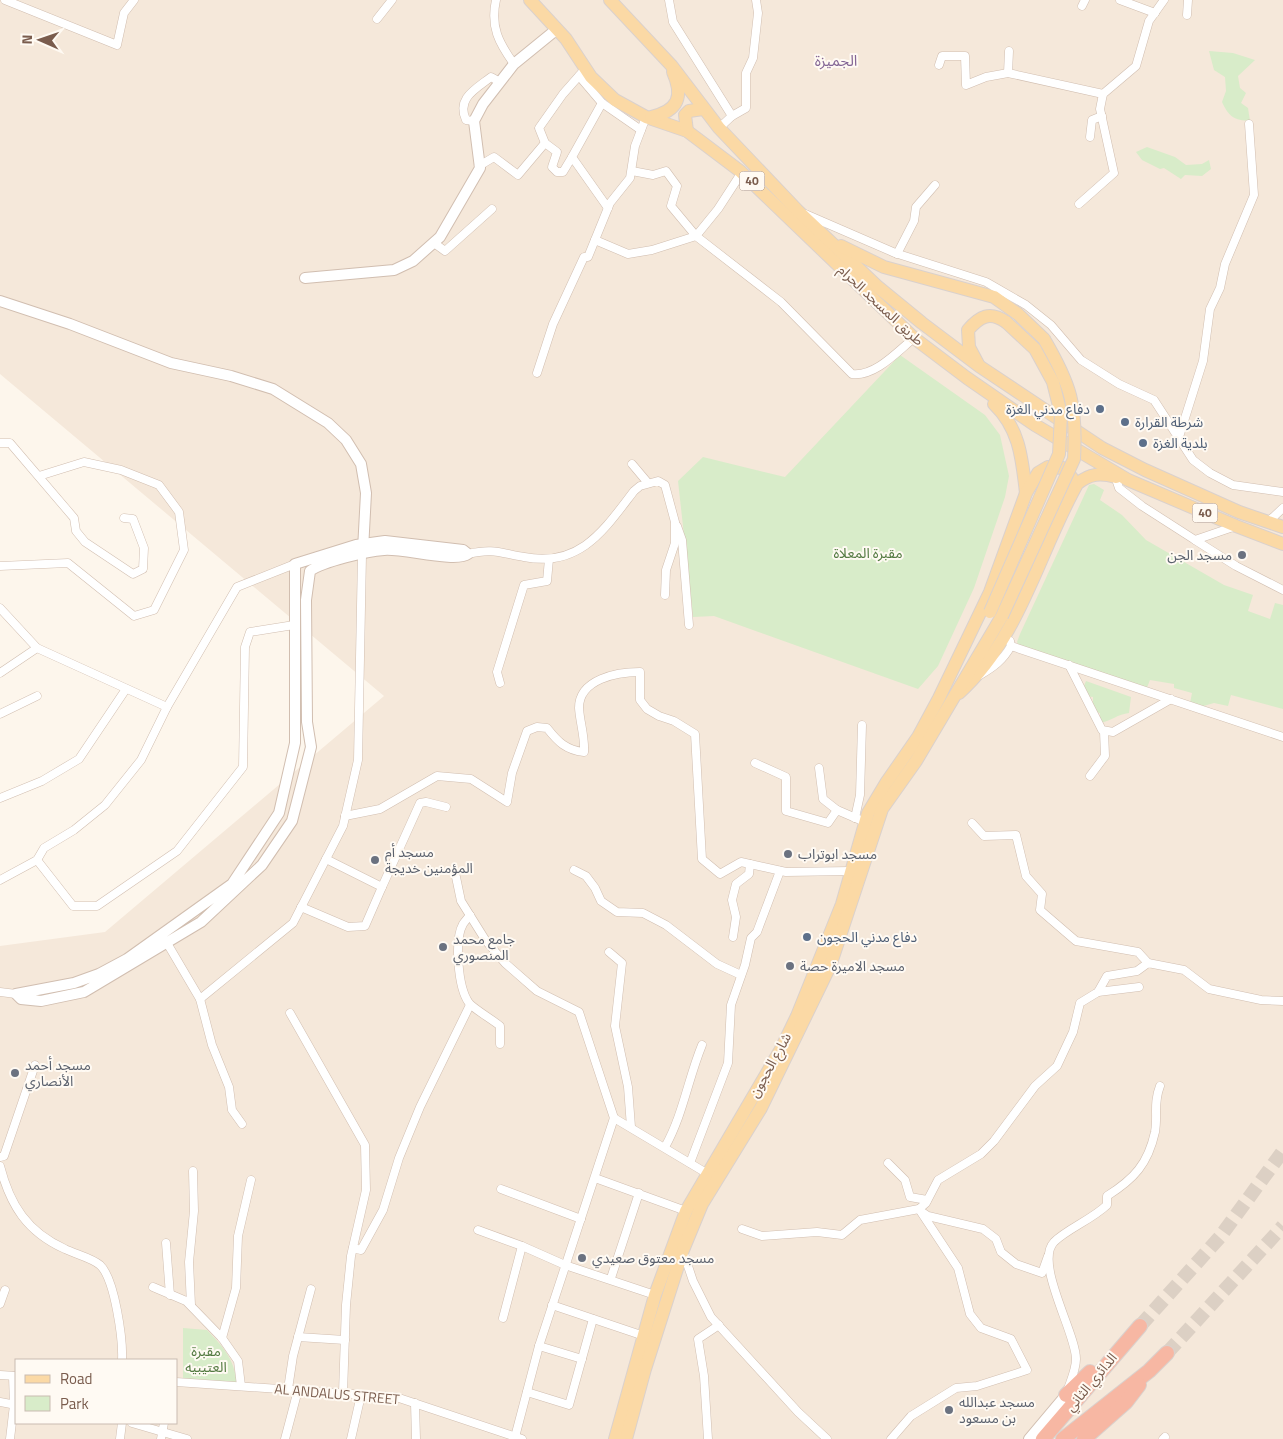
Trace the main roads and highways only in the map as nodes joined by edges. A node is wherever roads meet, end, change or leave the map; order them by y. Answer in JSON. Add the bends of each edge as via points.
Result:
{"nodes":[{"id":1,"x":530,"y":0,"type":"edge"},
{"id":2,"x":610,"y":0,"type":"edge"},
{"id":3,"x":671,"y":65,"type":"junction"},
{"id":4,"x":703,"y":109,"type":"junction"},
{"id":5,"x":649,"y":117,"type":"junction"},
{"id":6,"x":687,"y":131,"type":"junction"},
{"id":7,"x":828,"y":240,"type":"junction"},
{"id":8,"x":979,"y":366,"type":"junction"},
{"id":9,"x":968,"y":378,"type":"junction"},
{"id":10,"x":1128,"y":480,"type":"junction"},
{"id":11,"x":1026,"y":493,"type":"junction"},
{"id":12,"x":1069,"y":498,"type":"junction"},
{"id":13,"x":1283,"y":527,"type":"edge"},
{"id":14,"x":1283,"y":544,"type":"edge"},
{"id":15,"x":996,"y":614,"type":"junction"},
{"id":16,"x":944,"y":700,"type":"junction"},
{"id":17,"x":1140,"y":1326,"type":"tunnel mouth"},
{"id":18,"x":1124,"y":1345,"type":"junction"},
{"id":19,"x":1167,"y":1353,"type":"tunnel mouth"},
{"id":20,"x":1149,"y":1371,"type":"junction"},
{"id":21,"x":1066,"y":1395,"type":"road end"},
{"id":22,"x":1088,"y":1438,"type":"edge"},
{"id":23,"x":615,"y":1439,"type":"edge"},
{"id":24,"x":626,"y":1439,"type":"edge"},
{"id":25,"x":1043,"y":1439,"type":"edge"},
{"id":26,"x":1063,"y":1439,"type":"edge"}],
"edges":[{"from":1,"to":5,"type":"main road","name":"طريق المسجد الحرام","number":"40","via":[[557,29],[582,73],[615,100]]},
{"from":2,"to":3,"type":"main road","name":"طريق المسجد الحرام"},
{"from":3,"to":4,"type":"main road","name":"طريق المسجد الحرام"},
{"from":3,"to":5,"type":"main road","via":[[676,79],[673,110]]},
{"from":4,"to":6,"type":"main road","via":[[689,111],[685,115]]},
{"from":4,"to":7,"type":"main road","name":"طريق المسجد الحرام"},
{"from":5,"to":6,"type":"main road","name":"طريق المسجد الحرام","number":"40"},
{"from":6,"to":9,"type":"main road","name":"طريق المسجد الحرام","number":"40","via":[[742,172],[914,338]]},
{"from":7,"to":8,"type":"main road","name":"طريق المسجد الحرام","via":[[878,287]]},
{"from":7,"to":15,"type":"main road","bridge":true,"via":[[884,267],[994,296],[1044,339],[1064,373],[1072,400],[1074,459]]},
{"from":8,"to":13,"type":"main road","name":"طريق المسجد الحرام","via":[[1102,448],[1239,512]]},
{"from":8,"to":15,"type":"main road","bridge":true,"via":[[969,347],[968,330],[977,320],[988,315],[997,316],[1034,349],[1053,382],[1061,414],[1059,454]]},
{"from":9,"to":10,"type":"main road","name":"طريق المسجد الحرام","number":"40","via":[[1035,425]]},
{"from":9,"to":11,"type":"main road","via":[[1003,412],[1015,430]]},
{"from":10,"to":12,"type":"main road","via":[[1104,474],[1086,476]]},
{"from":10,"to":14,"type":"main road","name":"طريق المسجد الحرام","number":"40"},
{"from":11,"to":12,"type":"main road","via":[[1038,473],[1048,468],[1063,468],[1072,478]]},
{"from":11,"to":16,"type":"main road","via":[[990,592]]},
{"from":12,"to":16,"type":"main road","via":[[1008,633],[976,678]]},
{"from":15,"to":16,"type":"main road"},
{"from":16,"to":23,"type":"main road","name":"شارع الحجون","via":[[860,820],[842,904],[797,1016],[686,1211],[655,1295]]},
{"from":16,"to":24,"type":"main road","name":"شارع الحجون","via":[[916,761],[882,809],[830,966],[761,1108],[702,1204],[683,1250]]},
{"from":17,"to":18,"type":"highway","name":"الدائري الثاني"},
{"from":18,"to":21,"type":"highway","via":[[1079,1373]]},
{"from":18,"to":25,"type":"highway","name":"الدائري الثاني"},
{"from":19,"to":20,"type":"highway","name":"الدائري الثاني"},
{"from":20,"to":22,"type":"highway","via":[[1126,1402]]},
{"from":20,"to":26,"type":"highway","name":"الدائري الثاني"}]}
